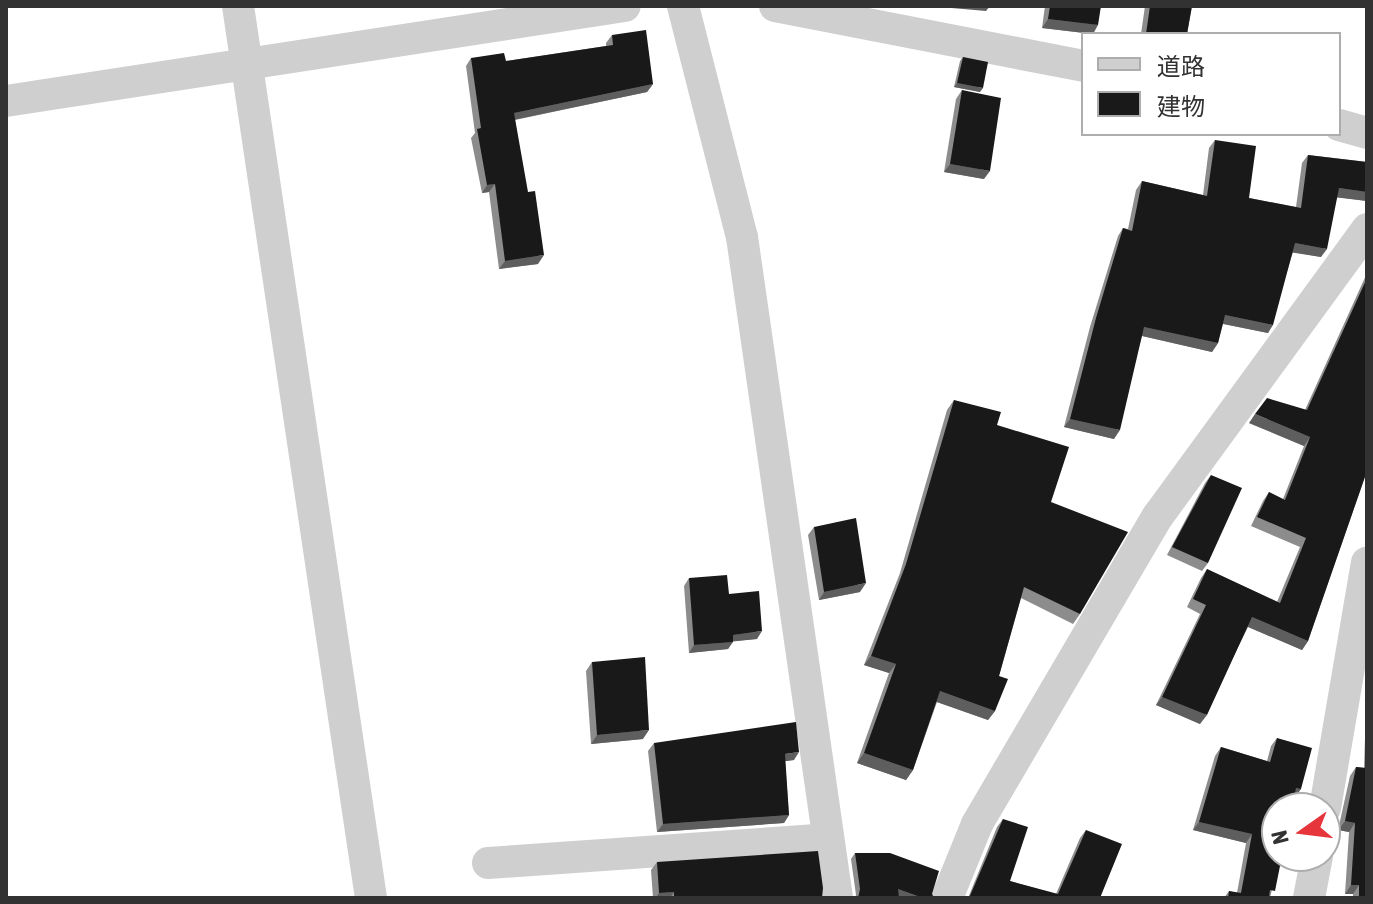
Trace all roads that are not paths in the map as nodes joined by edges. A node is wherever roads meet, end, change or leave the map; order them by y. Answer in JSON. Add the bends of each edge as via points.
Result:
{"nodes":[{"id":1,"x":238,"y":6,"type":"edge"},
{"id":2,"x":625,"y":6,"type":"edge"},
{"id":3,"x":683,"y":6,"type":"edge"},
{"id":4,"x":775,"y":6,"type":"edge"},
{"id":5,"x":248,"y":61,"type":"junction"},
{"id":6,"x":1081,"y":66,"type":"edge"},
{"id":7,"x":6,"y":101,"type":"edge"},
{"id":8,"x":1341,"y":126,"type":"edge"},
{"id":9,"x":1367,"y":133,"type":"edge"},
{"id":10,"x":1367,"y":229,"type":"edge"},
{"id":11,"x":1367,"y":563,"type":"edge"},
{"id":12,"x":1360,"y":650,"type":"edge"},
{"id":13,"x":1329,"y":792,"type":"edge"},
{"id":14,"x":827,"y":839,"type":"junction"},
{"id":15,"x":488,"y":863,"type":"dead end"},
{"id":16,"x":1314,"y":872,"type":"edge"},
{"id":17,"x":371,"y":898,"type":"edge"},
{"id":18,"x":837,"y":898,"type":"edge"},
{"id":19,"x":947,"y":898,"type":"edge"},
{"id":20,"x":1309,"y":898,"type":"edge"}],
"edges":[{"from":1,"to":5,"type":"street"},
{"from":2,"to":5,"type":"street"},
{"from":3,"to":14,"type":"street","via":[[742,237]]},
{"from":4,"to":6,"type":"street"},
{"from":5,"to":7,"type":"street"},
{"from":5,"to":17,"type":"street"},
{"from":8,"to":9,"type":"street"},
{"from":10,"to":19,"type":"street","via":[[1158,516],[977,824]]},
{"from":11,"to":12,"type":"street"},
{"from":12,"to":13,"type":"street"},
{"from":14,"to":15,"type":"street"},
{"from":14,"to":18,"type":"street"},
{"from":16,"to":20,"type":"street"}]}
